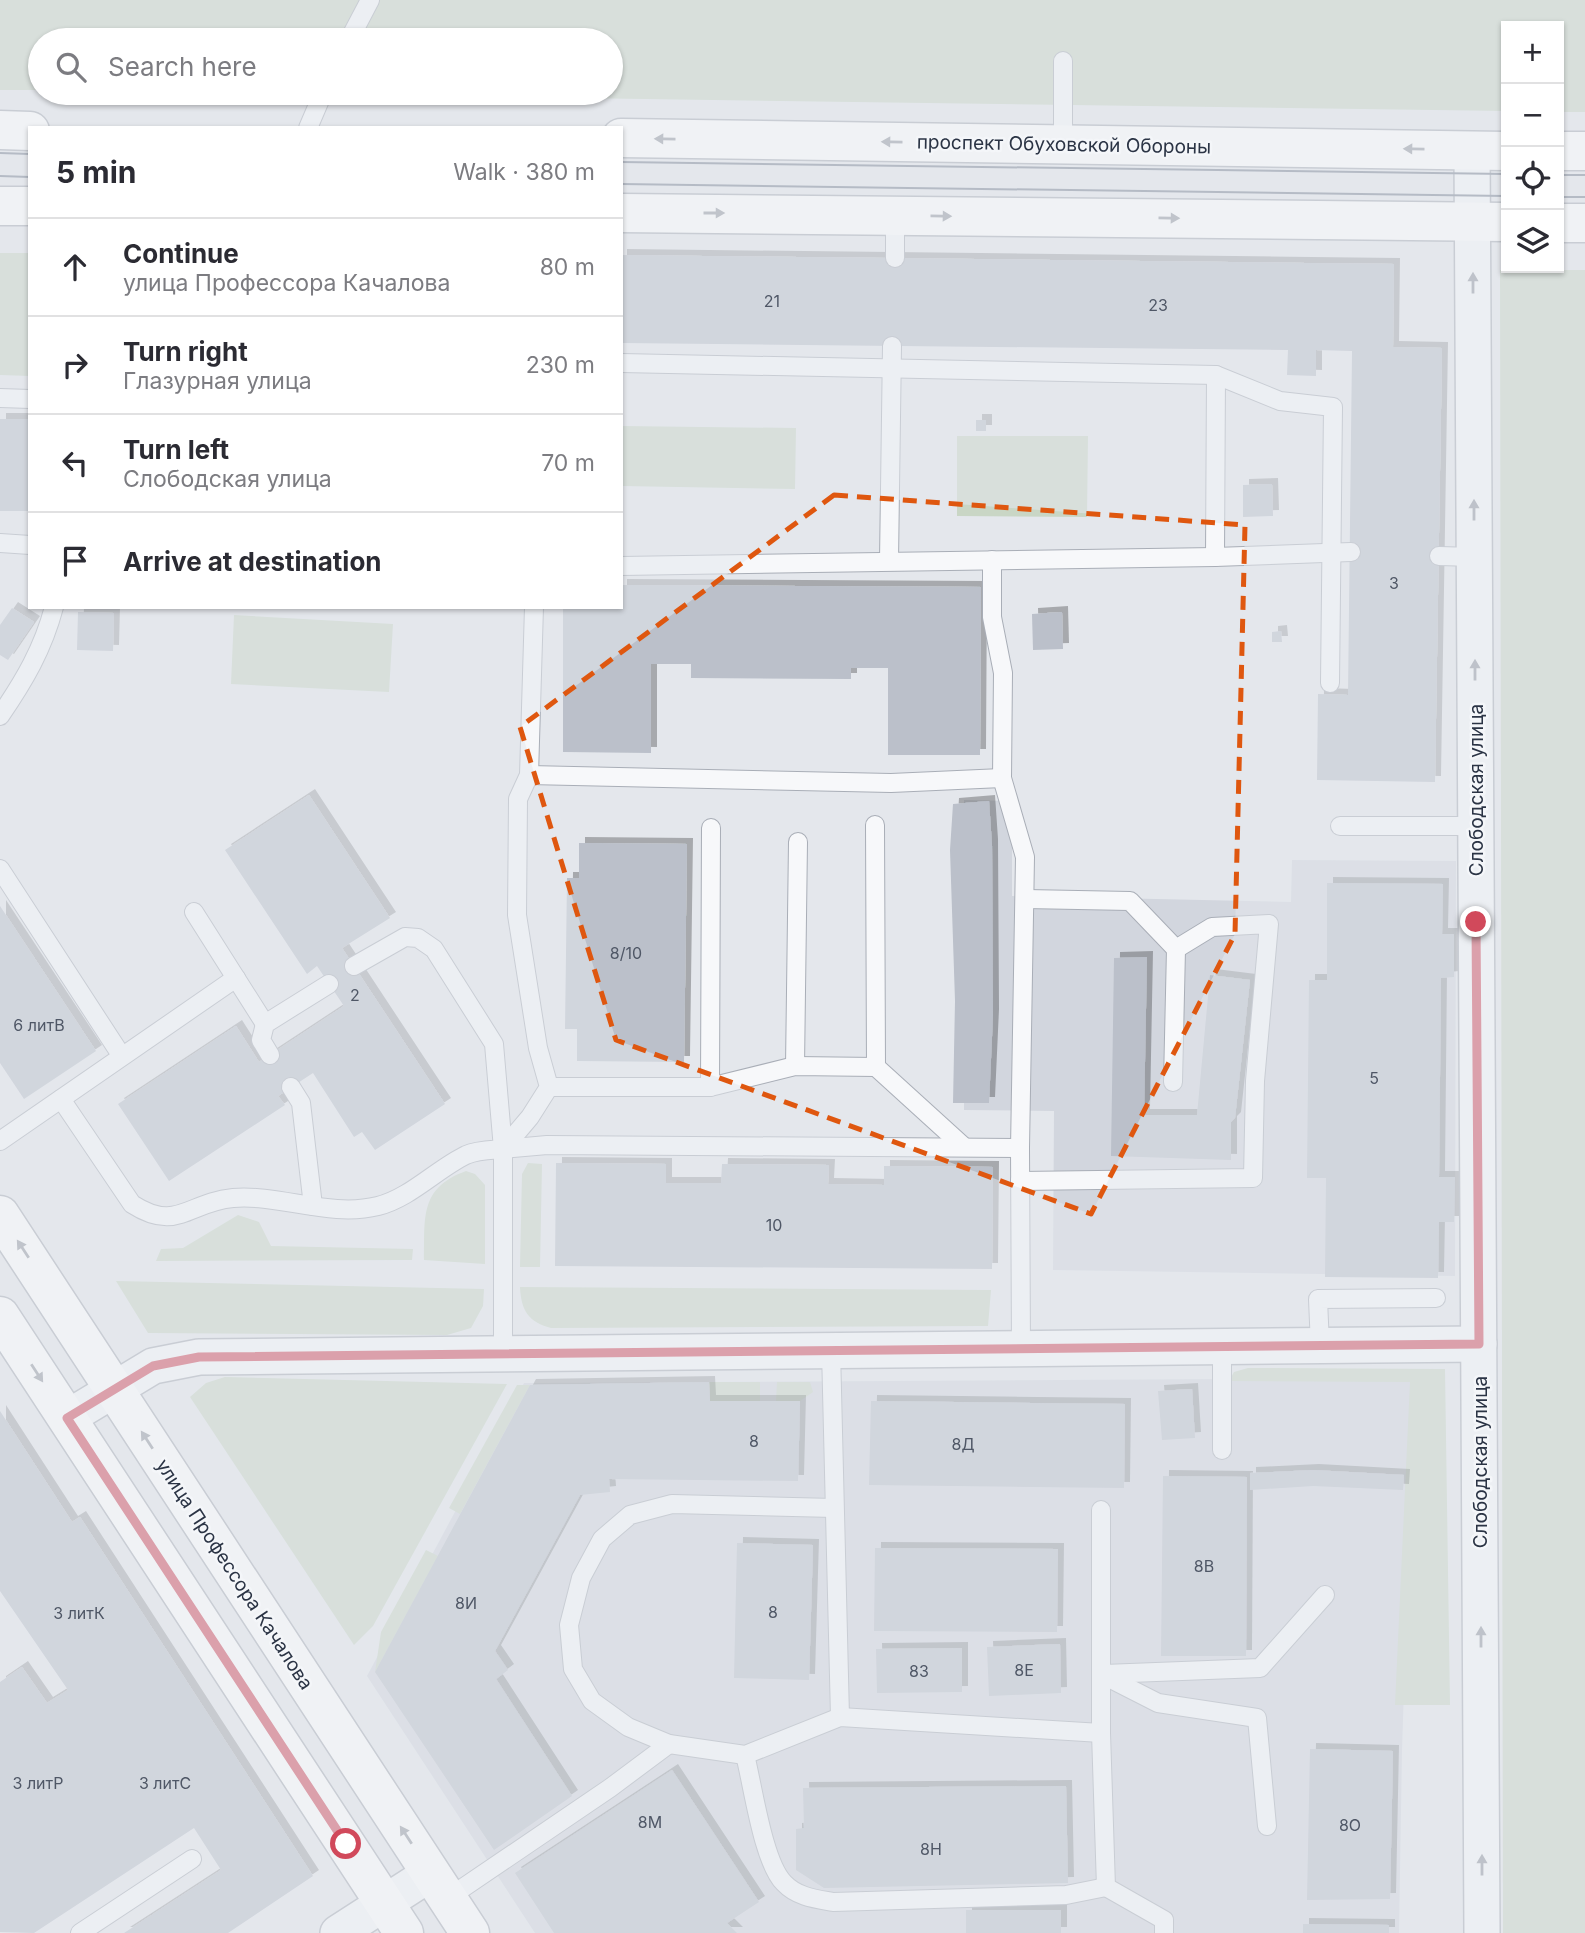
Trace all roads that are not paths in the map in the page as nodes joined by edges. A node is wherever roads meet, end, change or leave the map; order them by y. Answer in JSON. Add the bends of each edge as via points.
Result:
{"nodes":[{"id":1,"x":370,"y":0,"type":"edge"},
{"id":2,"x":355,"y":28,"type":"edge"},
{"id":3,"x":1063,"y":61,"type":"dead end"},
{"id":4,"x":318,"y":105,"type":"edge"},
{"id":5,"x":309,"y":126,"type":"edge"},
{"id":6,"x":0,"y":130,"type":"edge"},
{"id":7,"x":28,"y":131,"type":"edge"},
{"id":8,"x":623,"y":138,"type":"edge"},
{"id":9,"x":1063,"y":144,"type":"junction"},
{"id":10,"x":1489,"y":150,"type":"edge"},
{"id":11,"x":1564,"y":151,"type":"edge"},
{"id":12,"x":1585,"y":152,"type":"edge"},
{"id":13,"x":0,"y":206,"type":"edge"},
{"id":14,"x":28,"y":206,"type":"edge"},
{"id":15,"x":623,"y":213,"type":"edge"},
{"id":16,"x":894,"y":215,"type":"junction"},
{"id":17,"x":1490,"y":222,"type":"edge"},
{"id":18,"x":1564,"y":223,"type":"edge"},
{"id":19,"x":1585,"y":223,"type":"edge"},
{"id":20,"x":895,"y":258,"type":"dead end"},
{"id":21,"x":892,"y":345,"type":"dead end"},
{"id":22,"x":623,"y":363,"type":"edge"},
{"id":23,"x":891,"y":369,"type":"junction"},
{"id":24,"x":1216,"y":374,"type":"junction"},
{"id":25,"x":0,"y":398,"type":"edge"},
{"id":26,"x":28,"y":399,"type":"edge"},
{"id":27,"x":0,"y":543,"type":"edge"},
{"id":28,"x":28,"y":545,"type":"edge"},
{"id":29,"x":1351,"y":552,"type":"dead end"},
{"id":30,"x":1330,"y":553,"type":"junction"},
{"id":31,"x":1439,"y":556,"type":"dead end"},
{"id":32,"x":1474,"y":557,"type":"junction"},
{"id":33,"x":1215,"y":558,"type":"junction"},
{"id":34,"x":992,"y":560,"type":"junction"},
{"id":35,"x":889,"y":561,"type":"junction"},
{"id":36,"x":623,"y":566,"type":"edge"},
{"id":37,"x":53,"y":609,"type":"edge"},
{"id":38,"x":534,"y":609,"type":"edge"},
{"id":39,"x":1330,"y":683,"type":"dead end"},
{"id":40,"x":6,"y":693,"type":"edge"},
{"id":41,"x":0,"y":716,"type":"edge"},
{"id":42,"x":529,"y":775,"type":"junction"},
{"id":43,"x":1002,"y":778,"type":"junction"},
{"id":44,"x":875,"y":825,"type":"dead end"},
{"id":45,"x":1340,"y":825,"type":"dead end"},
{"id":46,"x":1476,"y":826,"type":"junction"},
{"id":47,"x":711,"y":828,"type":"dead end"},
{"id":48,"x":798,"y":842,"type":"dead end"},
{"id":49,"x":0,"y":869,"type":"edge"},
{"id":50,"x":1026,"y":899,"type":"junction"},
{"id":51,"x":194,"y":912,"type":"dead end"},
{"id":52,"x":1176,"y":948,"type":"junction"},
{"id":53,"x":354,"y":966,"type":"dead end"},
{"id":54,"x":236,"y":978,"type":"junction"},
{"id":55,"x":329,"y":984,"type":"dead end"},
{"id":56,"x":265,"y":1024,"type":"junction"},
{"id":57,"x":121,"y":1055,"type":"junction"},
{"id":58,"x":270,"y":1055,"type":"dead end"},
{"id":59,"x":795,"y":1066,"type":"junction"},
{"id":60,"x":876,"y":1067,"type":"junction"},
{"id":61,"x":1173,"y":1082,"type":"dead end"},
{"id":62,"x":291,"y":1087,"type":"dead end"},
{"id":63,"x":548,"y":1087,"type":"junction"},
{"id":64,"x":710,"y":1087,"type":"junction"},
{"id":65,"x":61,"y":1099,"type":"junction"},
{"id":66,"x":0,"y":1141,"type":"edge"},
{"id":67,"x":964,"y":1147,"type":"junction"},
{"id":68,"x":1020,"y":1148,"type":"junction"},
{"id":69,"x":503,"y":1149,"type":"junction"},
{"id":70,"x":1020,"y":1181,"type":"junction"},
{"id":71,"x":313,"y":1206,"type":"junction"},
{"id":72,"x":0,"y":1215,"type":"edge"},
{"id":73,"x":1436,"y":1298,"type":"dead end"},
{"id":74,"x":0,"y":1316,"type":"edge"},
{"id":75,"x":1479,"y":1344,"type":"junction"},
{"id":76,"x":1222,"y":1346,"type":"junction"},
{"id":77,"x":1320,"y":1346,"type":"junction"},
{"id":78,"x":1021,"y":1348,"type":"junction"},
{"id":79,"x":831,"y":1350,"type":"junction"},
{"id":80,"x":503,"y":1354,"type":"junction"},
{"id":81,"x":113,"y":1388,"type":"junction"},
{"id":82,"x":67,"y":1418,"type":"junction"},
{"id":83,"x":1222,"y":1450,"type":"dead end"},
{"id":84,"x":834,"y":1508,"type":"junction"},
{"id":85,"x":1101,"y":1510,"type":"dead end"},
{"id":86,"x":1325,"y":1595,"type":"dead end"},
{"id":87,"x":1101,"y":1674,"type":"junction"},
{"id":88,"x":840,"y":1717,"type":"junction"},
{"id":89,"x":1101,"y":1734,"type":"junction"},
{"id":90,"x":669,"y":1744,"type":"junction"},
{"id":91,"x":745,"y":1755,"type":"junction"},
{"id":92,"x":1267,"y":1826,"type":"dead end"},
{"id":93,"x":192,"y":1859,"type":"dead end"},
{"id":94,"x":439,"y":1886,"type":"junction"},
{"id":95,"x":1106,"y":1887,"type":"junction"},
{"id":96,"x":395,"y":1919,"type":"edge"},
{"id":97,"x":80,"y":1933,"type":"edge"},
{"id":98,"x":338,"y":1933,"type":"edge"},
{"id":99,"x":470,"y":1933,"type":"edge"},
{"id":100,"x":1164,"y":1933,"type":"edge"},
{"id":101,"x":1482,"y":1933,"type":"edge"}],
"edges":[{"from":1,"to":2,"type":"lane"},
{"from":3,"to":9,"type":"lane"},
{"from":4,"to":5,"type":"lane"},
{"from":6,"to":7,"type":"main road"},
{"from":9,"to":8,"type":"main road","name":"проспект Обуховской Обороны","one_way":true},
{"from":10,"to":9,"type":"main road","name":"проспект Обуховской Обороны","one_way":true},
{"from":10,"to":17,"type":"street","name":"Слободская улица"},
{"from":11,"to":12,"type":"main road"},
{"from":13,"to":14,"type":"main road"},
{"from":15,"to":16,"type":"main road","one_way":true},
{"from":16,"to":17,"type":"main road","one_way":true},
{"from":16,"to":20,"type":"lane"},
{"from":32,"to":17,"type":"street","name":"Слободская улица","one_way":true},
{"from":18,"to":19,"type":"main road"},
{"from":21,"to":23,"type":"lane"},
{"from":22,"to":23,"type":"lane"},
{"from":23,"to":24,"type":"lane"},
{"from":23,"to":35,"type":"lane"},
{"from":24,"to":30,"type":"lane","via":[[1280,401],[1333,407]]},
{"from":24,"to":33,"type":"lane"},
{"from":25,"to":26,"type":"lane"},
{"from":27,"to":28,"type":"lane"},
{"from":29,"to":30,"type":"lane"},
{"from":30,"to":33,"type":"lane"},
{"from":30,"to":39,"type":"lane"},
{"from":31,"to":32,"type":"lane"},
{"from":46,"to":32,"type":"street","name":"Слободская улица","one_way":true},
{"from":33,"to":34,"type":"lane"},
{"from":34,"to":35,"type":"lane"},
{"from":34,"to":43,"type":"lane","via":[[992,617],[1003,673]]},
{"from":35,"to":36,"type":"lane"},
{"from":37,"to":40,"type":"lane","via":[[45,640]]},
{"from":38,"to":42,"type":"lane"},
{"from":40,"to":41,"type":"lane"},
{"from":42,"to":43,"type":"lane","via":[[891,783]]},
{"from":42,"to":63,"type":"lane","via":[[517,799],[517,915]]},
{"from":43,"to":50,"type":"lane","via":[[1025,857]]},
{"from":44,"to":60,"type":"lane"},
{"from":45,"to":46,"type":"lane"},
{"from":46,"to":75,"type":"street","name":"Слободская улица"},
{"from":47,"to":64,"type":"lane"},
{"from":48,"to":59,"type":"lane"},
{"from":49,"to":57,"type":"lane"},
{"from":50,"to":52,"type":"lane","via":[[1130,901]]},
{"from":50,"to":68,"type":"lane"},
{"from":51,"to":54,"type":"lane"},
{"from":52,"to":61,"type":"lane"},
{"from":52,"to":70,"type":"lane","via":[[1212,927],[1269,924],[1255,1081],[1253,1178]]},
{"from":53,"to":69,"type":"lane","via":[[405,937],[418,938],[434,949],[494,1044]]},
{"from":54,"to":56,"type":"lane"},
{"from":54,"to":57,"type":"lane"},
{"from":55,"to":56,"type":"lane"},
{"from":56,"to":58,"type":"lane","via":[[261,1040]]},
{"from":57,"to":65,"type":"lane"},
{"from":59,"to":60,"type":"lane"},
{"from":59,"to":64,"type":"lane"},
{"from":60,"to":67,"type":"lane"},
{"from":62,"to":71,"type":"lane","via":[[301,1103]]},
{"from":63,"to":64,"type":"lane"},
{"from":63,"to":69,"type":"lane"},
{"from":65,"to":66,"type":"lane"},
{"from":65,"to":71,"type":"lane","via":[[132,1204],[150,1216],[167,1218],[210,1201],[236,1198]]},
{"from":67,"to":68,"type":"lane"},
{"from":67,"to":69,"type":"lane","via":[[547,1145]]},
{"from":68,"to":70,"type":"lane"},
{"from":69,"to":71,"type":"lane","via":[[469,1153],[379,1206]]},
{"from":69,"to":80,"type":"lane"},
{"from":70,"to":78,"type":"lane"},
{"from":81,"to":72,"type":"main road","name":"улица Профессора Качалова","one_way":true},
{"from":73,"to":77,"type":"lane","via":[[1318,1299]]},
{"from":74,"to":82,"type":"main road","one_way":true},
{"from":75,"to":77,"type":"street"},
{"from":101,"to":75,"type":"street","name":"Слободская улица","one_way":true},
{"from":76,"to":77,"type":"street"},
{"from":76,"to":78,"type":"street"},
{"from":76,"to":83,"type":"lane"},
{"from":78,"to":79,"type":"street"},
{"from":79,"to":80,"type":"street"},
{"from":79,"to":84,"type":"lane"},
{"from":80,"to":81,"type":"street","via":[[199,1357],[153,1366]]},
{"from":81,"to":82,"type":"street"},
{"from":94,"to":81,"type":"main road","name":"улица Профессора Качалова","one_way":true},
{"from":82,"to":96,"type":"main road"},
{"from":84,"to":88,"type":"lane"},
{"from":84,"to":90,"type":"lane","via":[[672,1504],[630,1515],[601,1539],[581,1578],[569,1625],[573,1669],[592,1701],[628,1727]]},
{"from":85,"to":87,"type":"lane"},
{"from":86,"to":87,"type":"lane","via":[[1260,1668]]},
{"from":87,"to":89,"type":"lane"},
{"from":87,"to":92,"type":"lane","via":[[1158,1703],[1257,1718]]},
{"from":88,"to":89,"type":"lane"},
{"from":88,"to":91,"type":"lane"},
{"from":89,"to":95,"type":"lane"},
{"from":90,"to":91,"type":"lane"},
{"from":90,"to":94,"type":"lane","via":[[610,1788]]},
{"from":91,"to":95,"type":"lane","via":[[771,1864],[784,1884],[808,1898],[833,1902],[1052,1896]]},
{"from":93,"to":97,"type":"lane"},
{"from":94,"to":96,"type":"street"},
{"from":94,"to":99,"type":"main road","name":"улица Профессора Качалова"},
{"from":95,"to":100,"type":"lane","via":[[1164,1920]]},
{"from":96,"to":98,"type":"street"}]}
